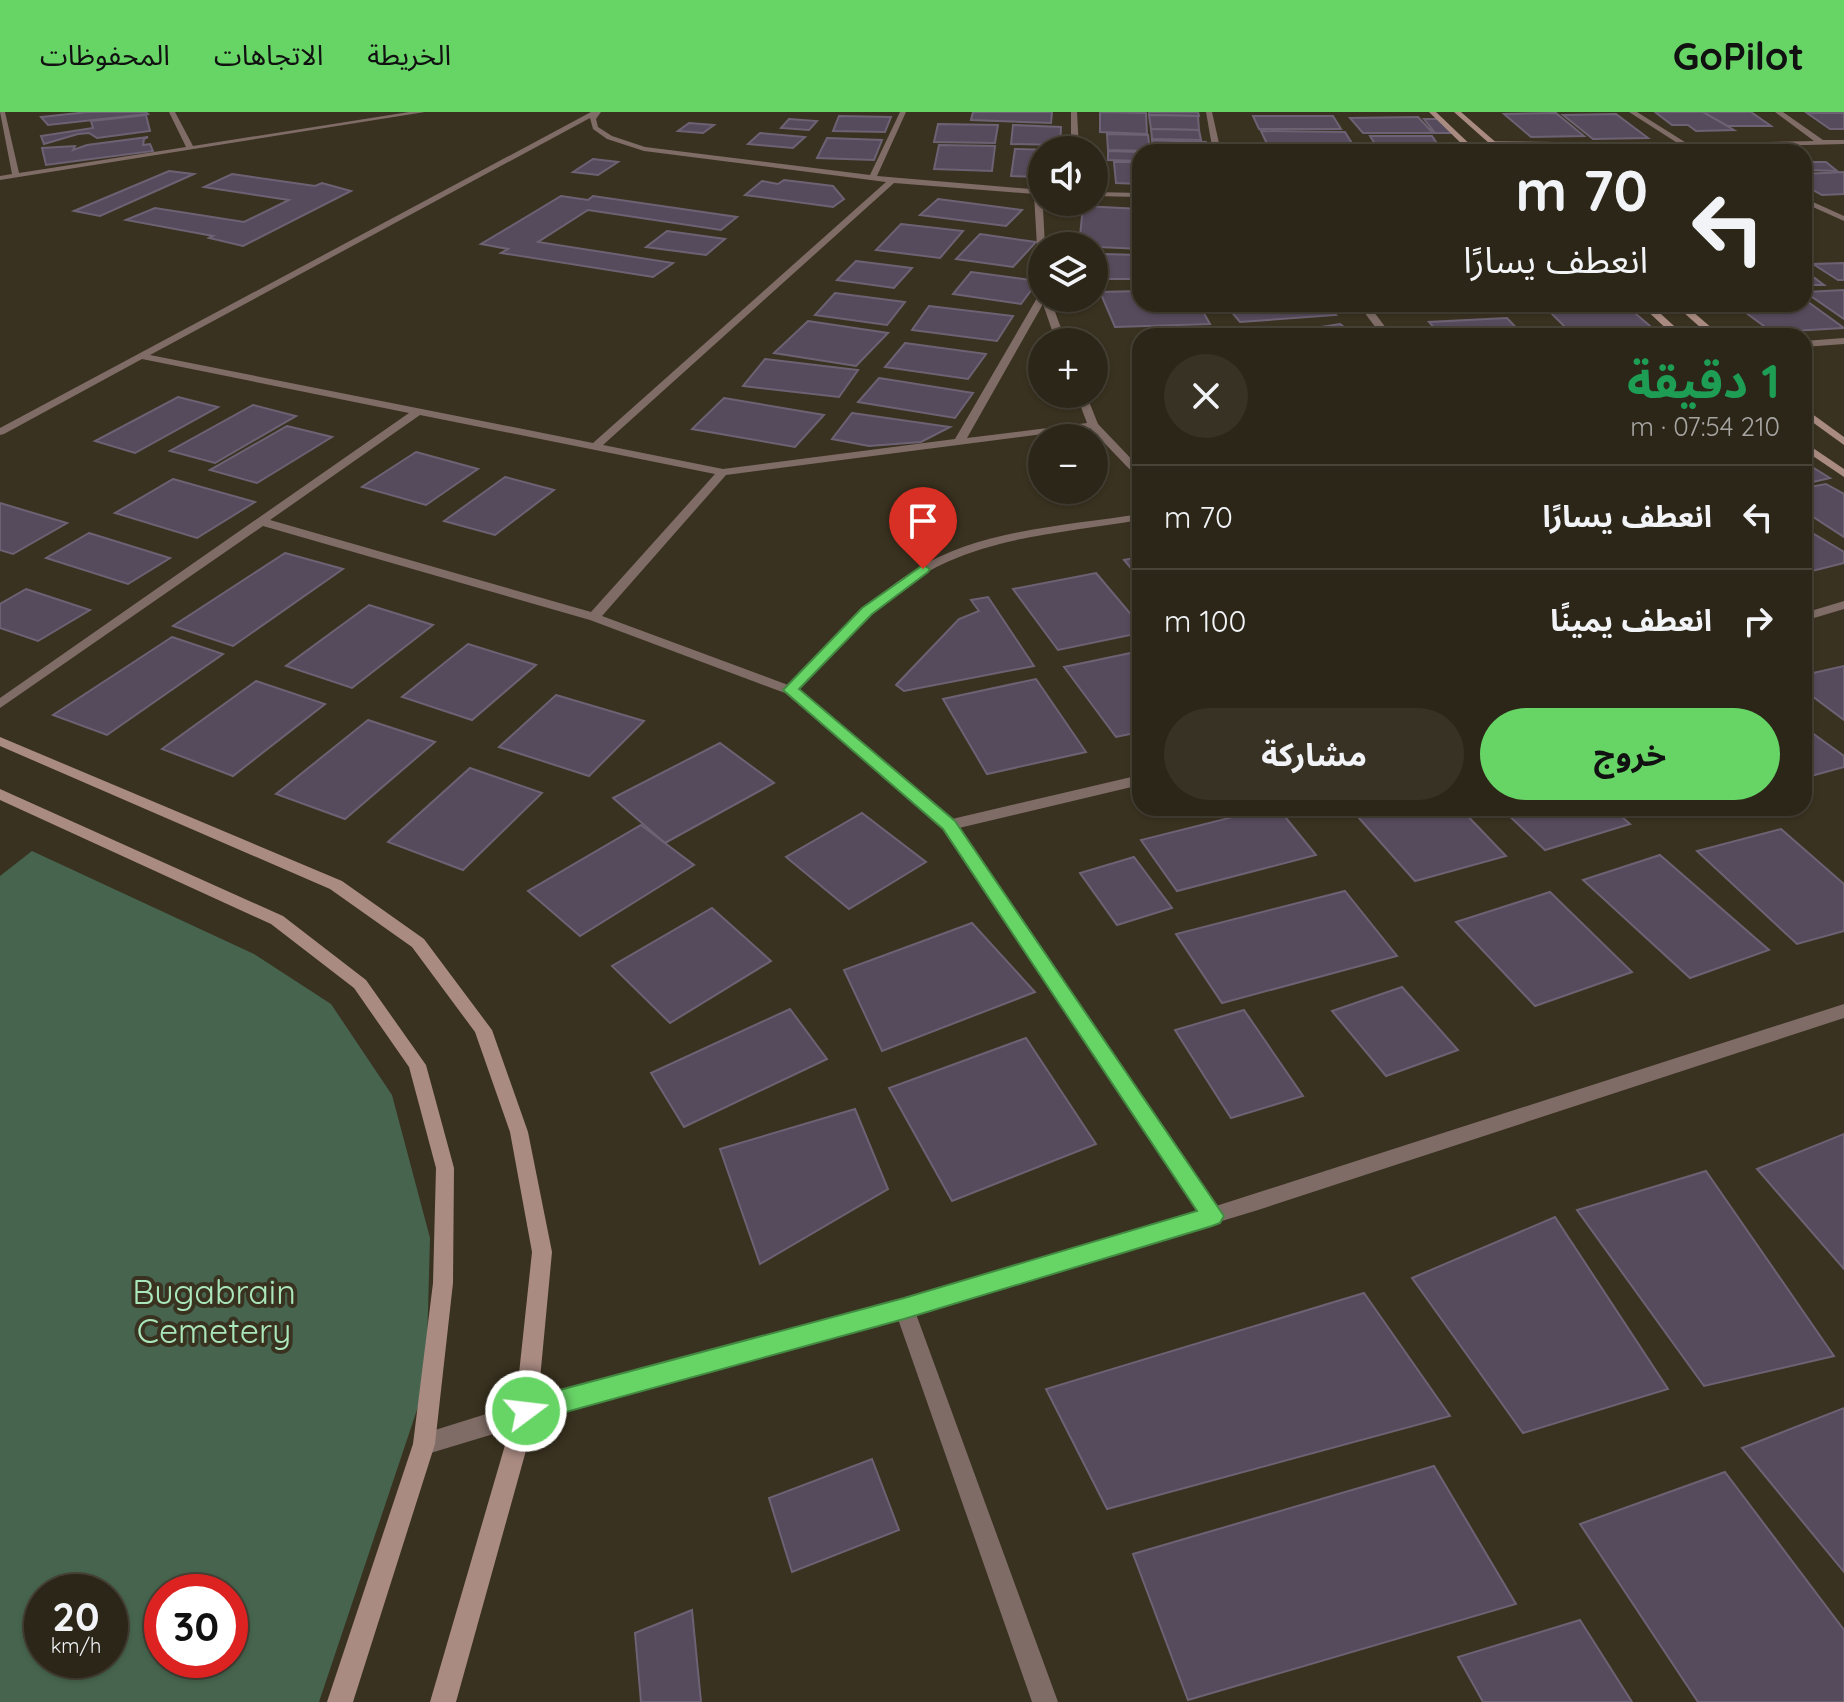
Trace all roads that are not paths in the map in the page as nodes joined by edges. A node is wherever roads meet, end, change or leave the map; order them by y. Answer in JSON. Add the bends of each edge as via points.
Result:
{"nodes":[{"id":1,"x":2,"y":112,"type":"edge"},
{"id":2,"x":172,"y":112,"type":"edge"},
{"id":3,"x":326,"y":112,"type":"edge"},
{"id":4,"x":422,"y":112,"type":"edge"},
{"id":5,"x":579,"y":112,"type":"edge"},
{"id":6,"x":597,"y":112,"type":"edge"},
{"id":7,"x":903,"y":112,"type":"edge"},
{"id":8,"x":1074,"y":112,"type":"edge"},
{"id":9,"x":1209,"y":112,"type":"edge"},
{"id":10,"x":1432,"y":112,"type":"edge"},
{"id":11,"x":1457,"y":112,"type":"edge"},
{"id":12,"x":1632,"y":112,"type":"edge"},
{"id":13,"x":1778,"y":112,"type":"edge"},
{"id":14,"x":333,"y":124,"type":"junction"},
{"id":15,"x":553,"y":136,"type":"junction"},
{"id":16,"x":1075,"y":136,"type":"edge"},
{"id":17,"x":1844,"y":142,"type":"edge"},
{"id":18,"x":1492,"y":143,"type":"joint"},
{"id":19,"x":1822,"y":143,"type":"junction"},
{"id":20,"x":1215,"y":144,"type":"edge"},
{"id":21,"x":1466,"y":144,"type":"edge"},
{"id":22,"x":1557,"y":144,"type":"edge"},
{"id":23,"x":1685,"y":144,"type":"edge"},
{"id":24,"x":1777,"y":144,"type":"edge"},
{"id":25,"x":190,"y":147,"type":"junction"},
{"id":26,"x":16,"y":175,"type":"junction"},
{"id":27,"x":0,"y":178,"type":"edge"},
{"id":28,"x":872,"y":178,"type":"junction"},
{"id":29,"x":891,"y":181,"type":"junction"},
{"id":30,"x":1028,"y":191,"type":"edge"},
{"id":31,"x":1108,"y":194,"type":"edge"},
{"id":32,"x":1132,"y":195,"type":"edge"},
{"id":33,"x":1812,"y":204,"type":"edge"},
{"id":34,"x":1844,"y":219,"type":"edge"},
{"id":35,"x":1036,"y":312,"type":"edge"},
{"id":36,"x":1654,"y":312,"type":"edge"},
{"id":37,"x":1688,"y":312,"type":"edge"},
{"id":38,"x":1671,"y":328,"type":"edge"},
{"id":39,"x":1707,"y":328,"type":"edge"},
{"id":40,"x":1844,"y":341,"type":"edge"},
{"id":41,"x":1812,"y":343,"type":"edge"},
{"id":42,"x":144,"y":357,"type":"junction"},
{"id":43,"x":420,"y":410,"type":"junction"},
{"id":44,"x":1812,"y":417,"type":"edge"},
{"id":45,"x":0,"y":432,"type":"edge"},
{"id":46,"x":1028,"y":433,"type":"edge"},
{"id":47,"x":1108,"y":441,"type":"edge"},
{"id":48,"x":959,"y":442,"type":"junction"},
{"id":49,"x":1844,"y":442,"type":"edge"},
{"id":50,"x":596,"y":446,"type":"junction"},
{"id":51,"x":1812,"y":451,"type":"edge"},
{"id":52,"x":1132,"y":466,"type":"edge"},
{"id":53,"x":723,"y":472,"type":"junction"},
{"id":54,"x":1844,"y":474,"type":"edge"},
{"id":55,"x":1132,"y":518,"type":"edge"},
{"id":56,"x":263,"y":522,"type":"junction"},
{"id":57,"x":1844,"y":605,"type":"edge"},
{"id":58,"x":1812,"y":615,"type":"edge"},
{"id":59,"x":594,"y":617,"type":"junction"},
{"id":60,"x":790,"y":690,"type":"junction"},
{"id":61,"x":0,"y":704,"type":"edge"},
{"id":62,"x":0,"y":741,"type":"edge"},
{"id":63,"x":1132,"y":782,"type":"edge"},
{"id":64,"x":0,"y":794,"type":"edge"},
{"id":65,"x":949,"y":825,"type":"junction"},
{"id":66,"x":1844,"y":1011,"type":"edge"},
{"id":67,"x":1212,"y":1216,"type":"junction"},
{"id":68,"x":904,"y":1308,"type":"junction"},
{"id":69,"x":526,"y":1411,"type":"junction"},
{"id":70,"x":424,"y":1444,"type":"junction"},
{"id":71,"x":340,"y":1702,"type":"edge"},
{"id":72,"x":443,"y":1702,"type":"edge"},
{"id":73,"x":1045,"y":1702,"type":"edge"}],
"edges":[{"from":1,"to":26,"type":"street"},
{"from":2,"to":25,"type":"street"},
{"from":3,"to":14,"type":"street"},
{"from":4,"to":14,"type":"street"},
{"from":5,"to":15,"type":"street"},
{"from":6,"to":15,"type":"street"},
{"from":6,"to":28,"type":"street","via":[[595,128],[624,143]]},
{"from":7,"to":28,"type":"street"},
{"from":8,"to":16,"type":"street"},
{"from":9,"to":20,"type":"street"},
{"from":10,"to":21,"type":"street"},
{"from":11,"to":18,"type":"street"},
{"from":12,"to":23,"type":"street"},
{"from":13,"to":19,"type":"street"},
{"from":14,"to":25,"type":"street"},
{"from":15,"to":42,"type":"street"},
{"from":17,"to":19,"type":"street"},
{"from":18,"to":22,"type":"street"},
{"from":19,"to":24,"type":"street"},
{"from":25,"to":26,"type":"street"},
{"from":26,"to":27,"type":"street"},
{"from":28,"to":29,"type":"street"},
{"from":29,"to":30,"type":"street"},
{"from":29,"to":50,"type":"street"},
{"from":31,"to":32,"type":"street"},
{"from":33,"to":34,"type":"street"},
{"from":35,"to":48,"type":"street"},
{"from":36,"to":38,"type":"street"},
{"from":37,"to":39,"type":"street"},
{"from":40,"to":41,"type":"street"},
{"from":42,"to":43,"type":"street"},
{"from":42,"to":45,"type":"street"},
{"from":43,"to":50,"type":"street"},
{"from":43,"to":56,"type":"street"},
{"from":44,"to":49,"type":"street"},
{"from":46,"to":48,"type":"street"},
{"from":47,"to":52,"type":"street"},
{"from":48,"to":53,"type":"street"},
{"from":50,"to":53,"type":"street"},
{"from":51,"to":54,"type":"street"},
{"from":53,"to":59,"type":"street"},
{"from":55,"to":60,"type":"street","via":[[984,545],[923,569],[867,611]]},
{"from":56,"to":59,"type":"street"},
{"from":56,"to":61,"type":"street"},
{"from":57,"to":58,"type":"street"},
{"from":59,"to":60,"type":"street"},
{"from":60,"to":65,"type":"street"},
{"from":62,"to":69,"type":"street","via":[[336,885],[418,943],[483,1030],[519,1132],[542,1252]]},
{"from":63,"to":65,"type":"street"},
{"from":64,"to":70,"type":"street","via":[[277,920],[360,984],[417,1065],[445,1168],[443,1283]]},
{"from":65,"to":67,"type":"street"},
{"from":66,"to":67,"type":"street"},
{"from":67,"to":68,"type":"street"},
{"from":68,"to":69,"type":"street"},
{"from":68,"to":73,"type":"street"},
{"from":69,"to":70,"type":"street"},
{"from":69,"to":72,"type":"street"},
{"from":70,"to":71,"type":"street"}]}
